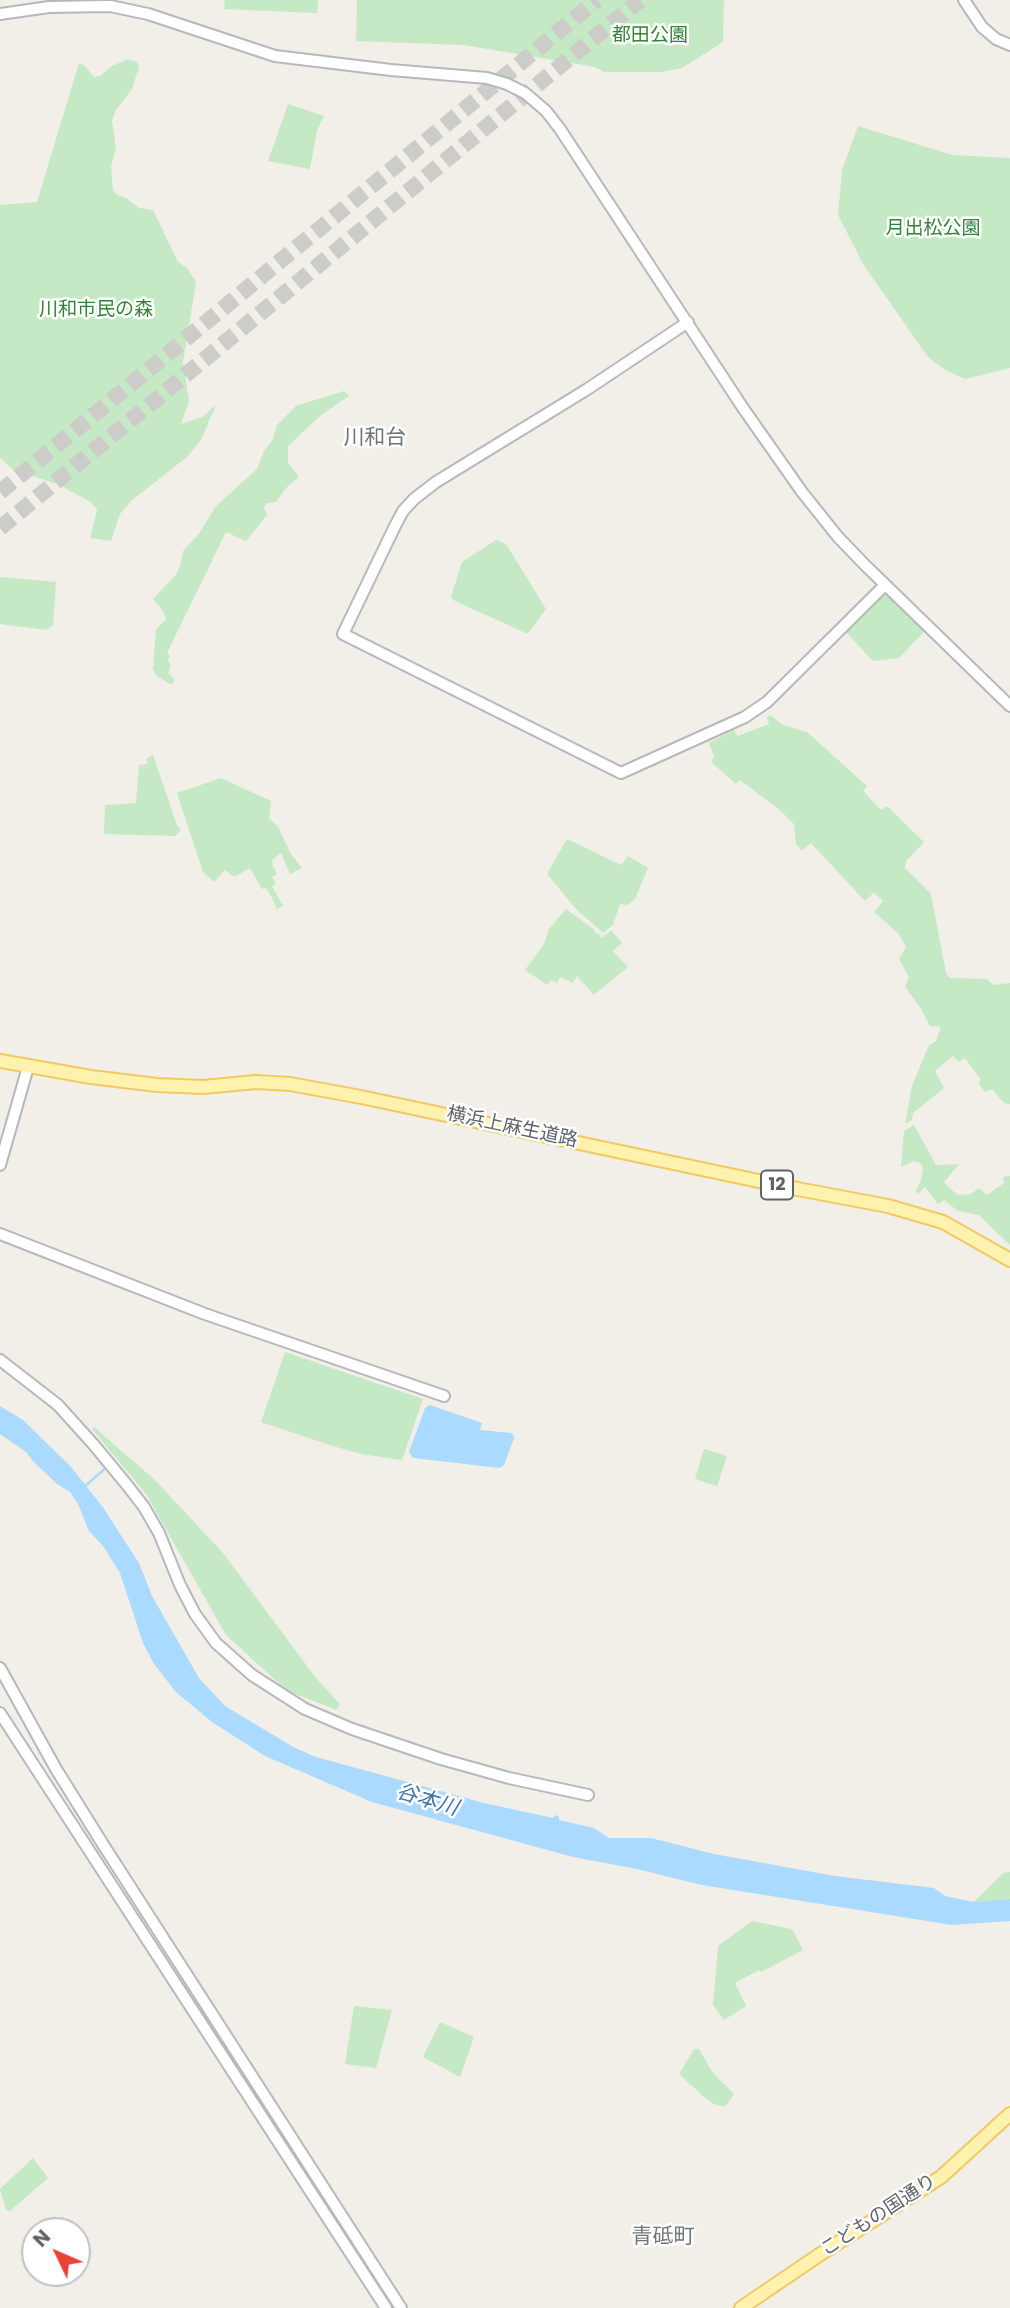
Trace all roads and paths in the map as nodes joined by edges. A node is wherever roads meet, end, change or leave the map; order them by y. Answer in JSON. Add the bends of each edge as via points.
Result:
{"nodes":[{"id":1,"x":964,"y":0,"type":"edge"},
{"id":2,"x":0,"y":14,"type":"edge"},
{"id":3,"x":1010,"y":45,"type":"edge"},
{"id":4,"x":688,"y":322,"type":"junction"},
{"id":5,"x":885,"y":585,"type":"junction"},
{"id":6,"x":1010,"y":706,"type":"edge"},
{"id":7,"x":0,"y":1061,"type":"edge"},
{"id":8,"x":28,"y":1067,"type":"junction"},
{"id":9,"x":0,"y":1165,"type":"edge"},
{"id":10,"x":0,"y":1234,"type":"edge"},
{"id":11,"x":1010,"y":1260,"type":"edge"},
{"id":12,"x":0,"y":1360,"type":"edge"},
{"id":13,"x":444,"y":1395,"type":"dead end"},
{"id":14,"x":0,"y":1668,"type":"edge"},
{"id":15,"x":0,"y":1713,"type":"edge"},
{"id":16,"x":588,"y":1795,"type":"dead end"},
{"id":17,"x":1010,"y":2114,"type":"edge"},
{"id":18,"x":386,"y":2308,"type":"edge"},
{"id":19,"x":401,"y":2308,"type":"edge"},
{"id":20,"x":741,"y":2308,"type":"edge"}],
"edges":[{"from":1,"to":3,"type":"street","via":[[982,27]]},
{"from":2,"to":4,"type":"street","via":[[110,6],[275,56],[487,78],[507,84],[525,93],[553,120]]},
{"from":4,"to":5,"type":"street","via":[[802,492]]},
{"from":4,"to":5,"type":"street","via":[[414,499],[395,526],[343,634],[621,773],[745,717],[767,702]]},
{"from":5,"to":6,"type":"street"},
{"from":7,"to":8,"type":"main road","name":"横浜上麻生道路","number":"12"},
{"from":8,"to":9,"type":"street"},
{"from":8,"to":11,"type":"main road","name":"横浜上麻生道路","number":"12","via":[[157,1085],[290,1084],[361,1097],[888,1206],[943,1222]]},
{"from":10,"to":13,"type":"street","via":[[205,1314]]},
{"from":12,"to":16,"type":"street","via":[[58,1405],[94,1445],[152,1520],[180,1585],[209,1633],[234,1660],[280,1695],[390,1743],[509,1778]]},
{"from":14,"to":19,"type":"street","via":[[104,1846]]},
{"from":15,"to":18,"type":"street"},
{"from":17,"to":20,"type":"main road","name":"こどもの国通り","via":[[941,2177]]}]}
